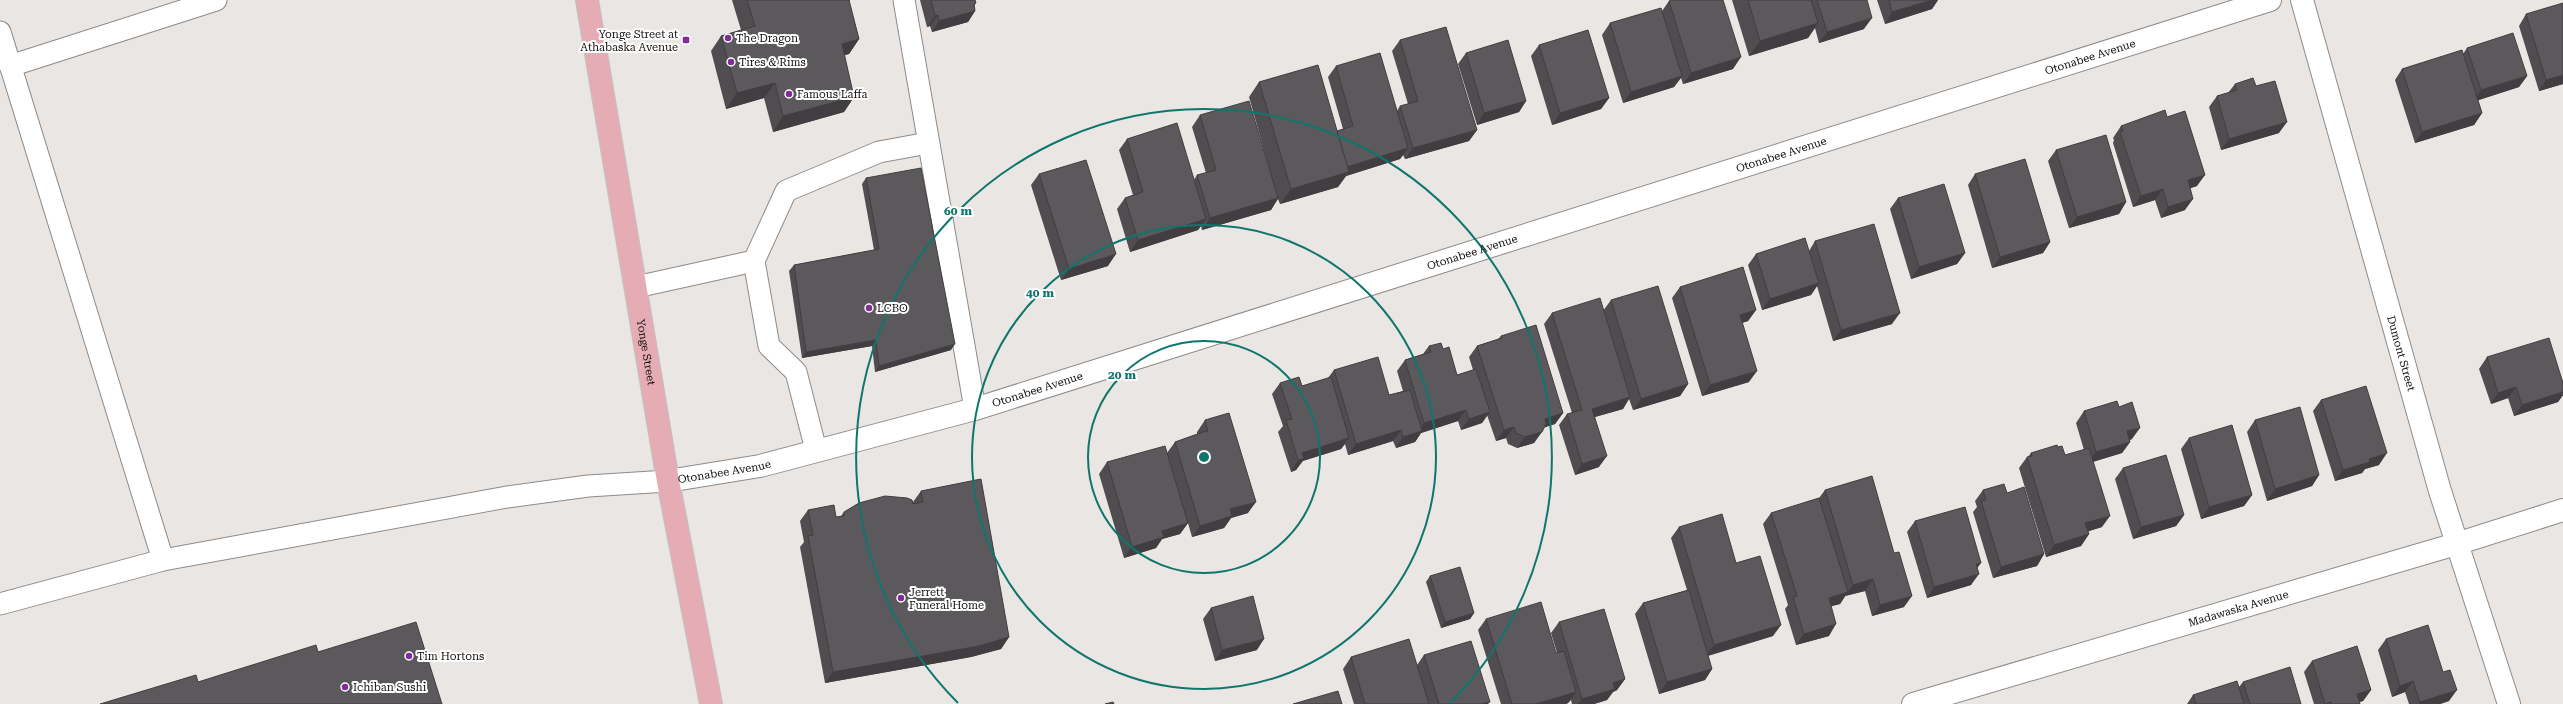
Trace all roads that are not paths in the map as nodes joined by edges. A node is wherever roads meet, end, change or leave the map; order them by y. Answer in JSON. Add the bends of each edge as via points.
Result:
{"nodes":[{"id":1,"x":216,"y":0,"type":"edge"},
{"id":2,"x":587,"y":0,"type":"edge"},
{"id":3,"x":904,"y":0,"type":"edge"},
{"id":4,"x":2270,"y":0,"type":"edge"},
{"id":5,"x":2302,"y":0,"type":"edge"},
{"id":6,"x":0,"y":32,"type":"edge"},
{"id":7,"x":10,"y":66,"type":"junction"},
{"id":8,"x":928,"y":143,"type":"junction"},
{"id":9,"x":754,"y":260,"type":"junction"},
{"id":10,"x":636,"y":287,"type":"junction"},
{"id":11,"x":974,"y":408,"type":"junction"},
{"id":12,"x":816,"y":450,"type":"junction"},
{"id":13,"x":668,"y":481,"type":"junction"},
{"id":14,"x":2563,"y":510,"type":"edge"},
{"id":15,"x":2456,"y":544,"type":"junction"},
{"id":16,"x":163,"y":560,"type":"junction"},
{"id":17,"x":0,"y":604,"type":"edge"},
{"id":18,"x":711,"y":704,"type":"edge"},
{"id":19,"x":1913,"y":704,"type":"edge"},
{"id":20,"x":2509,"y":704,"type":"edge"}],
"edges":[{"from":1,"to":7,"type":"lane"},
{"from":2,"to":10,"type":"main road","name":"Yonge Street"},
{"from":3,"to":8,"type":"lane"},
{"from":4,"to":11,"type":"street","name":"Otonabee Avenue"},
{"from":5,"to":15,"type":"street","name":"Dumont Street"},
{"from":6,"to":7,"type":"lane"},
{"from":7,"to":16,"type":"lane"},
{"from":8,"to":9,"type":"lane","via":[[879,152],[786,191]]},
{"from":8,"to":11,"type":"lane"},
{"from":9,"to":10,"type":"lane"},
{"from":9,"to":12,"type":"lane","via":[[769,346],[796,372]]},
{"from":10,"to":13,"type":"main road","name":"Yonge Street"},
{"from":11,"to":12,"type":"street","name":"Otonabee Avenue"},
{"from":12,"to":13,"type":"street","name":"Otonabee Avenue","via":[[760,466]]},
{"from":13,"to":16,"type":"lane","via":[[582,486],[507,497]]},
{"from":13,"to":18,"type":"main road","name":"Yonge Street"},
{"from":14,"to":15,"type":"street","name":"Madawaska Avenue"},
{"from":15,"to":19,"type":"street","name":"Madawaska Avenue"},
{"from":15,"to":20,"type":"street","name":"Dumont Street"},
{"from":16,"to":17,"type":"lane"}]}
